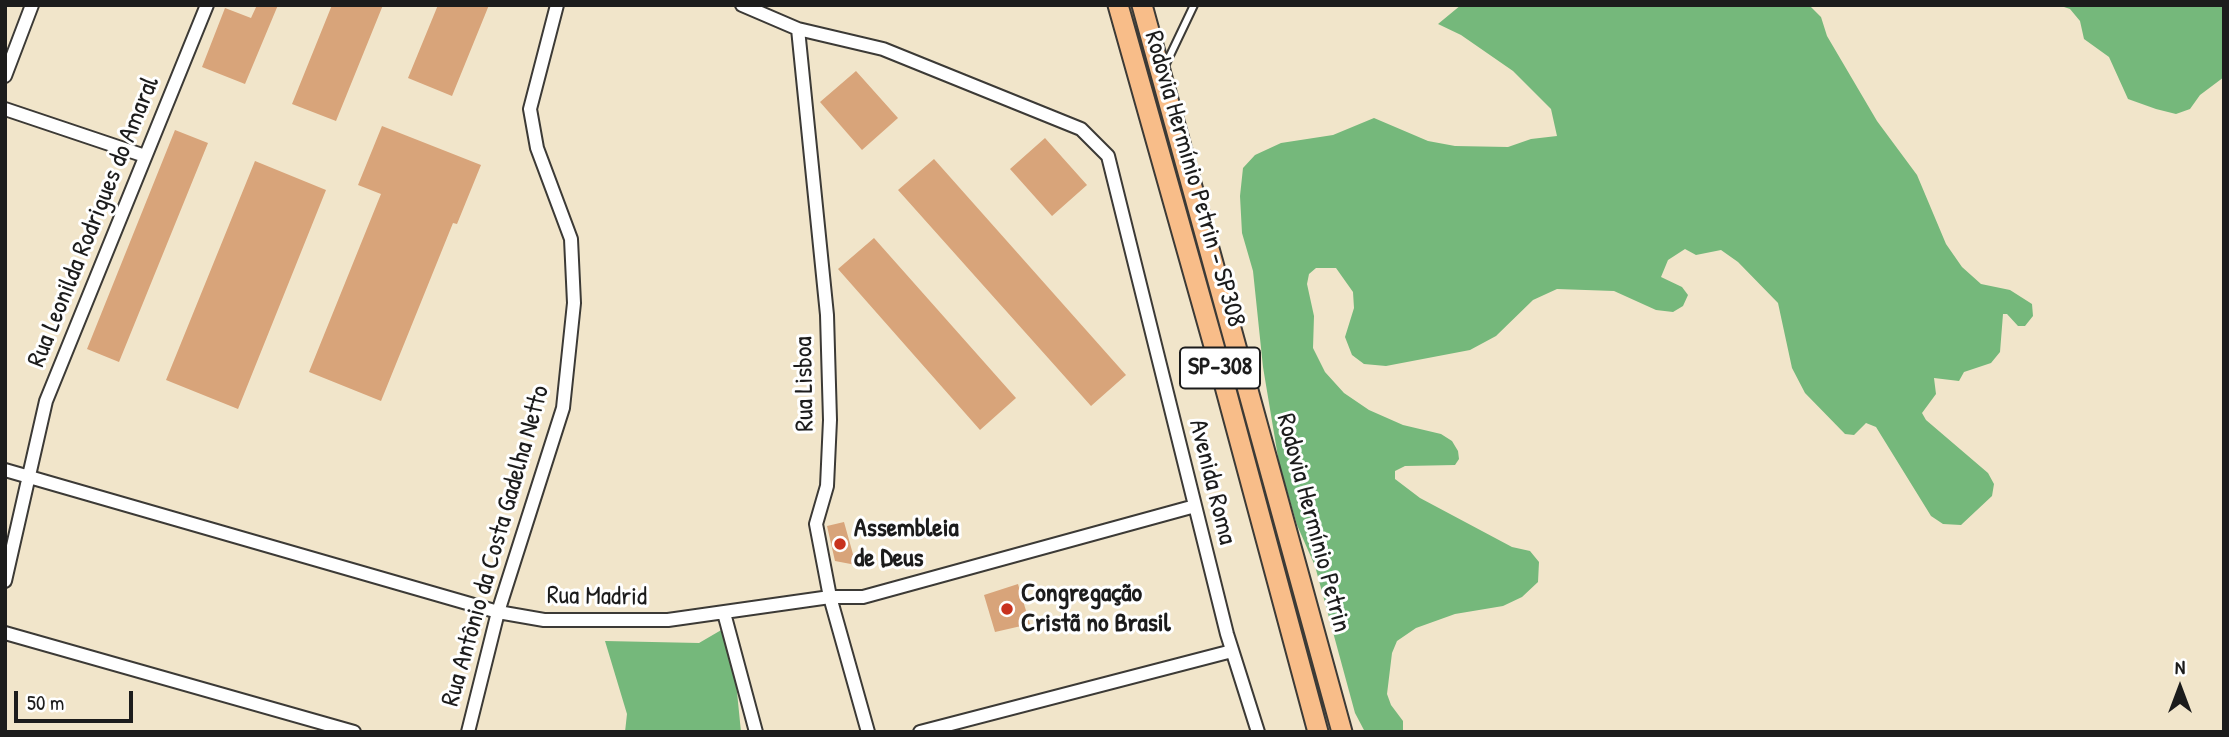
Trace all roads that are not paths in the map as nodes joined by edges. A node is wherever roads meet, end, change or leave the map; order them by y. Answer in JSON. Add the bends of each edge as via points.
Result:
{"nodes":[{"id":1,"x":32,"y":5,"type":"edge"},
{"id":2,"x":207,"y":5,"type":"edge"},
{"id":3,"x":557,"y":5,"type":"edge"},
{"id":4,"x":742,"y":5,"type":"edge"},
{"id":5,"x":1118,"y":5,"type":"edge"},
{"id":6,"x":1142,"y":5,"type":"edge"},
{"id":7,"x":1194,"y":5,"type":"edge"},
{"id":8,"x":798,"y":29,"type":"junction"},
{"id":9,"x":5,"y":76,"type":"edge"},
{"id":10,"x":1160,"y":77,"type":"junction"},
{"id":11,"x":5,"y":109,"type":"edge"},
{"id":12,"x":145,"y":156,"type":"junction"},
{"id":13,"x":5,"y":470,"type":"edge"},
{"id":14,"x":27,"y":477,"type":"junction"},
{"id":15,"x":1195,"y":506,"type":"junction"},
{"id":16,"x":5,"y":581,"type":"edge"},
{"id":17,"x":830,"y":597,"type":"junction"},
{"id":18,"x":498,"y":612,"type":"junction"},
{"id":19,"x":724,"y":613,"type":"junction"},
{"id":20,"x":5,"y":633,"type":"edge"},
{"id":21,"x":1232,"y":651,"type":"junction"},
{"id":22,"x":354,"y":732,"type":"edge"},
{"id":23,"x":468,"y":732,"type":"edge"},
{"id":24,"x":756,"y":732,"type":"edge"},
{"id":25,"x":867,"y":732,"type":"edge"},
{"id":26,"x":920,"y":732,"type":"edge"},
{"id":27,"x":1258,"y":732,"type":"edge"},
{"id":28,"x":1318,"y":732,"type":"edge"},
{"id":29,"x":1342,"y":732,"type":"edge"}],
"edges":[{"from":1,"to":9,"type":"street"},
{"from":2,"to":12,"type":"street","name":"Rua Leonilda Rodrigues do Amaral"},
{"from":3,"to":18,"type":"street","name":"Rua Antônio da Costa Gadelha Netto","via":[[530,109],[537,148],[571,239],[574,303],[563,408]]},
{"from":4,"to":8,"type":"street"},
{"from":5,"to":28,"type":"main road","name":"Rodovia Hermínio Petrin - SP308","number":"SP-308"},
{"from":6,"to":10,"type":"main road","name":"Rodovia Hermínio Petrin","number":"SP-308"},
{"from":7,"to":10,"type":"lane"},
{"from":8,"to":15,"type":"street","name":"Avenida Roma","via":[[883,49],[1081,129],[1108,156]]},
{"from":8,"to":17,"type":"street","name":"Rua Lisboa","via":[[827,315],[827,486],[816,524]]},
{"from":10,"to":29,"type":"main road","name":"Rodovia Hermínio Petrin","number":"SP-308"},
{"from":11,"to":12,"type":"street"},
{"from":12,"to":14,"type":"street","name":"Rua Leonilda Rodrigues do Amaral","via":[[46,401]]},
{"from":13,"to":14,"type":"street","name":"Rua Madrid"},
{"from":14,"to":16,"type":"street","name":"Rua Leonilda Rodrigues do Amaral"},
{"from":14,"to":18,"type":"street","name":"Rua Madrid"},
{"from":15,"to":17,"type":"street","name":"Rua Madrid","via":[[863,597]]},
{"from":15,"to":21,"type":"street","name":"Avenida Roma"},
{"from":17,"to":19,"type":"street","name":"Rua Madrid"},
{"from":17,"to":25,"type":"street","name":"Rua Lisboa"},
{"from":18,"to":19,"type":"street","name":"Rua Madrid","via":[[544,620],[668,620]]},
{"from":18,"to":23,"type":"street","name":"Rua Antônio da Costa Gadelha Netto"},
{"from":19,"to":24,"type":"street"},
{"from":20,"to":22,"type":"street"},
{"from":21,"to":26,"type":"street"},
{"from":21,"to":27,"type":"street","name":"Avenida Roma"}]}
